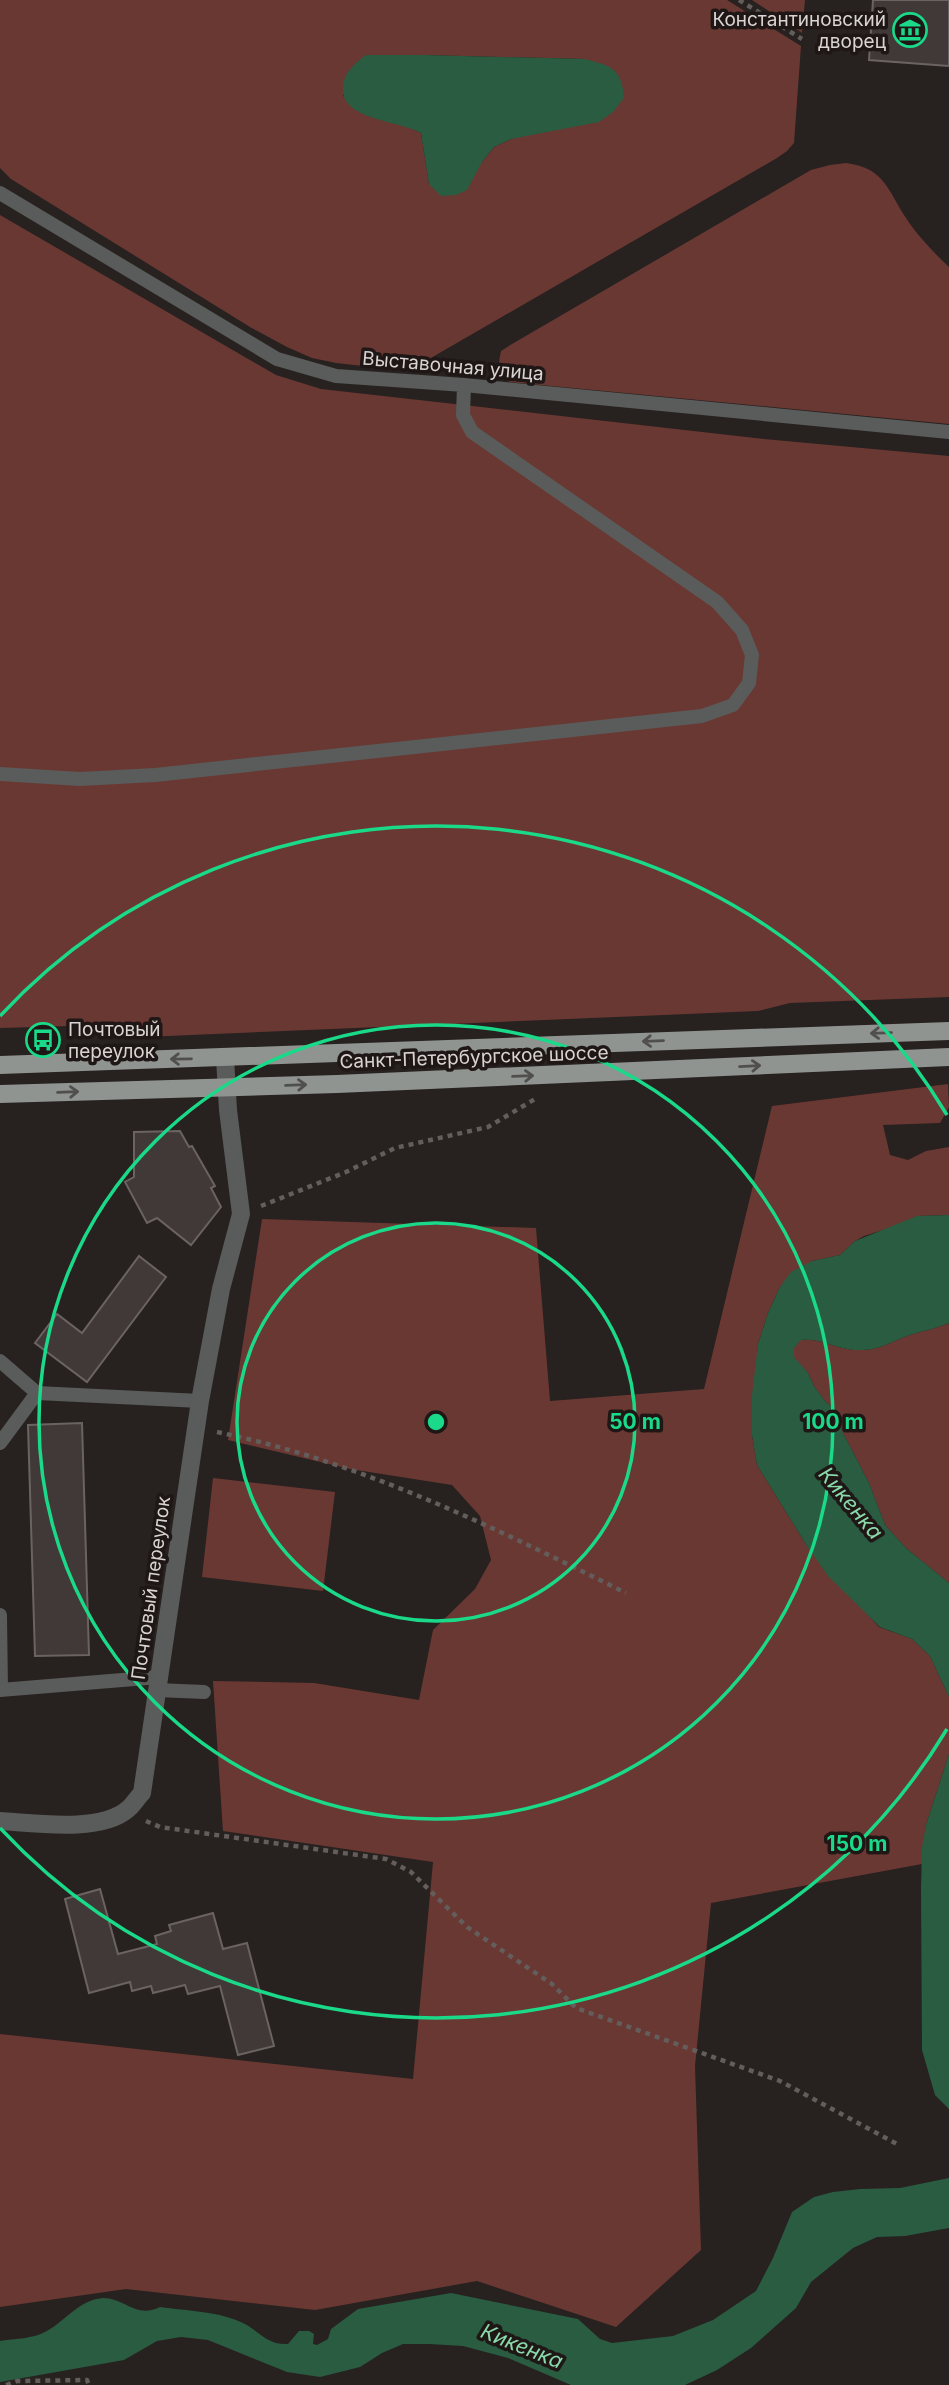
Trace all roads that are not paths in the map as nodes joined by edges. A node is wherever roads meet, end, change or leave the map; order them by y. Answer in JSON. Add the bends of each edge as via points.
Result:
{"nodes":[{"id":1,"x":0,"y":193,"type":"edge"},
{"id":2,"x":464,"y":385,"type":"junction"},
{"id":3,"x":949,"y":432,"type":"edge"},
{"id":4,"x":0,"y":775,"type":"edge"},
{"id":5,"x":949,"y":1031,"type":"edge"},
{"id":6,"x":225,"y":1058,"type":"junction"},
{"id":7,"x":949,"y":1058,"type":"edge"},
{"id":8,"x":0,"y":1065,"type":"edge"},
{"id":9,"x":227,"y":1087,"type":"junction"},
{"id":10,"x":0,"y":1094,"type":"edge"},
{"id":11,"x":0,"y":1362,"type":"edge"},
{"id":12,"x":37,"y":1393,"type":"junction"},
{"id":13,"x":200,"y":1401,"type":"junction"},
{"id":14,"x":0,"y":1443,"type":"edge"},
{"id":15,"x":0,"y":1615,"type":"edge"},
{"id":16,"x":158,"y":1684,"type":"junction"},
{"id":17,"x":1,"y":1690,"type":"edge"},
{"id":18,"x":204,"y":1692,"type":"dead end"},
{"id":19,"x":0,"y":1821,"type":"edge"}],
"edges":[{"from":1,"to":2,"type":"lane","name":"Выставочная улица","via":[[277,359],[336,376]]},
{"from":2,"to":3,"type":"lane","name":"Выставочная улица"},
{"from":2,"to":4,"type":"lane","via":[[463,415],[472,432],[717,602],[742,630],[751,655],[749,683],[733,705],[702,716],[155,775],[80,779]]},
{"from":5,"to":6,"type":"main road","name":"Санкт-Петербургское шоссе","one_way":true},
{"from":6,"to":8,"type":"main road","name":"Санкт-Петербургское шоссе","one_way":true},
{"from":6,"to":9,"type":"street","name":"Почтовый переулок"},
{"from":9,"to":7,"type":"main road","name":"Санкт-Петербургское шоссе","one_way":true},
{"from":10,"to":9,"type":"main road","name":"Санкт-Петербургское шоссе","one_way":true},
{"from":9,"to":13,"type":"street","name":"Почтовый переулок","via":[[241,1214]]},
{"from":11,"to":12,"type":"lane"},
{"from":12,"to":13,"type":"lane"},
{"from":12,"to":14,"type":"lane"},
{"from":13,"to":16,"type":"street","name":"Почтовый переулок"},
{"from":15,"to":17,"type":"lane"},
{"from":16,"to":17,"type":"lane"},
{"from":16,"to":18,"type":"lane"},
{"from":16,"to":19,"type":"street","name":"Почтовый переулок","via":[[142,1793],[127,1811],[104,1822]]}]}
